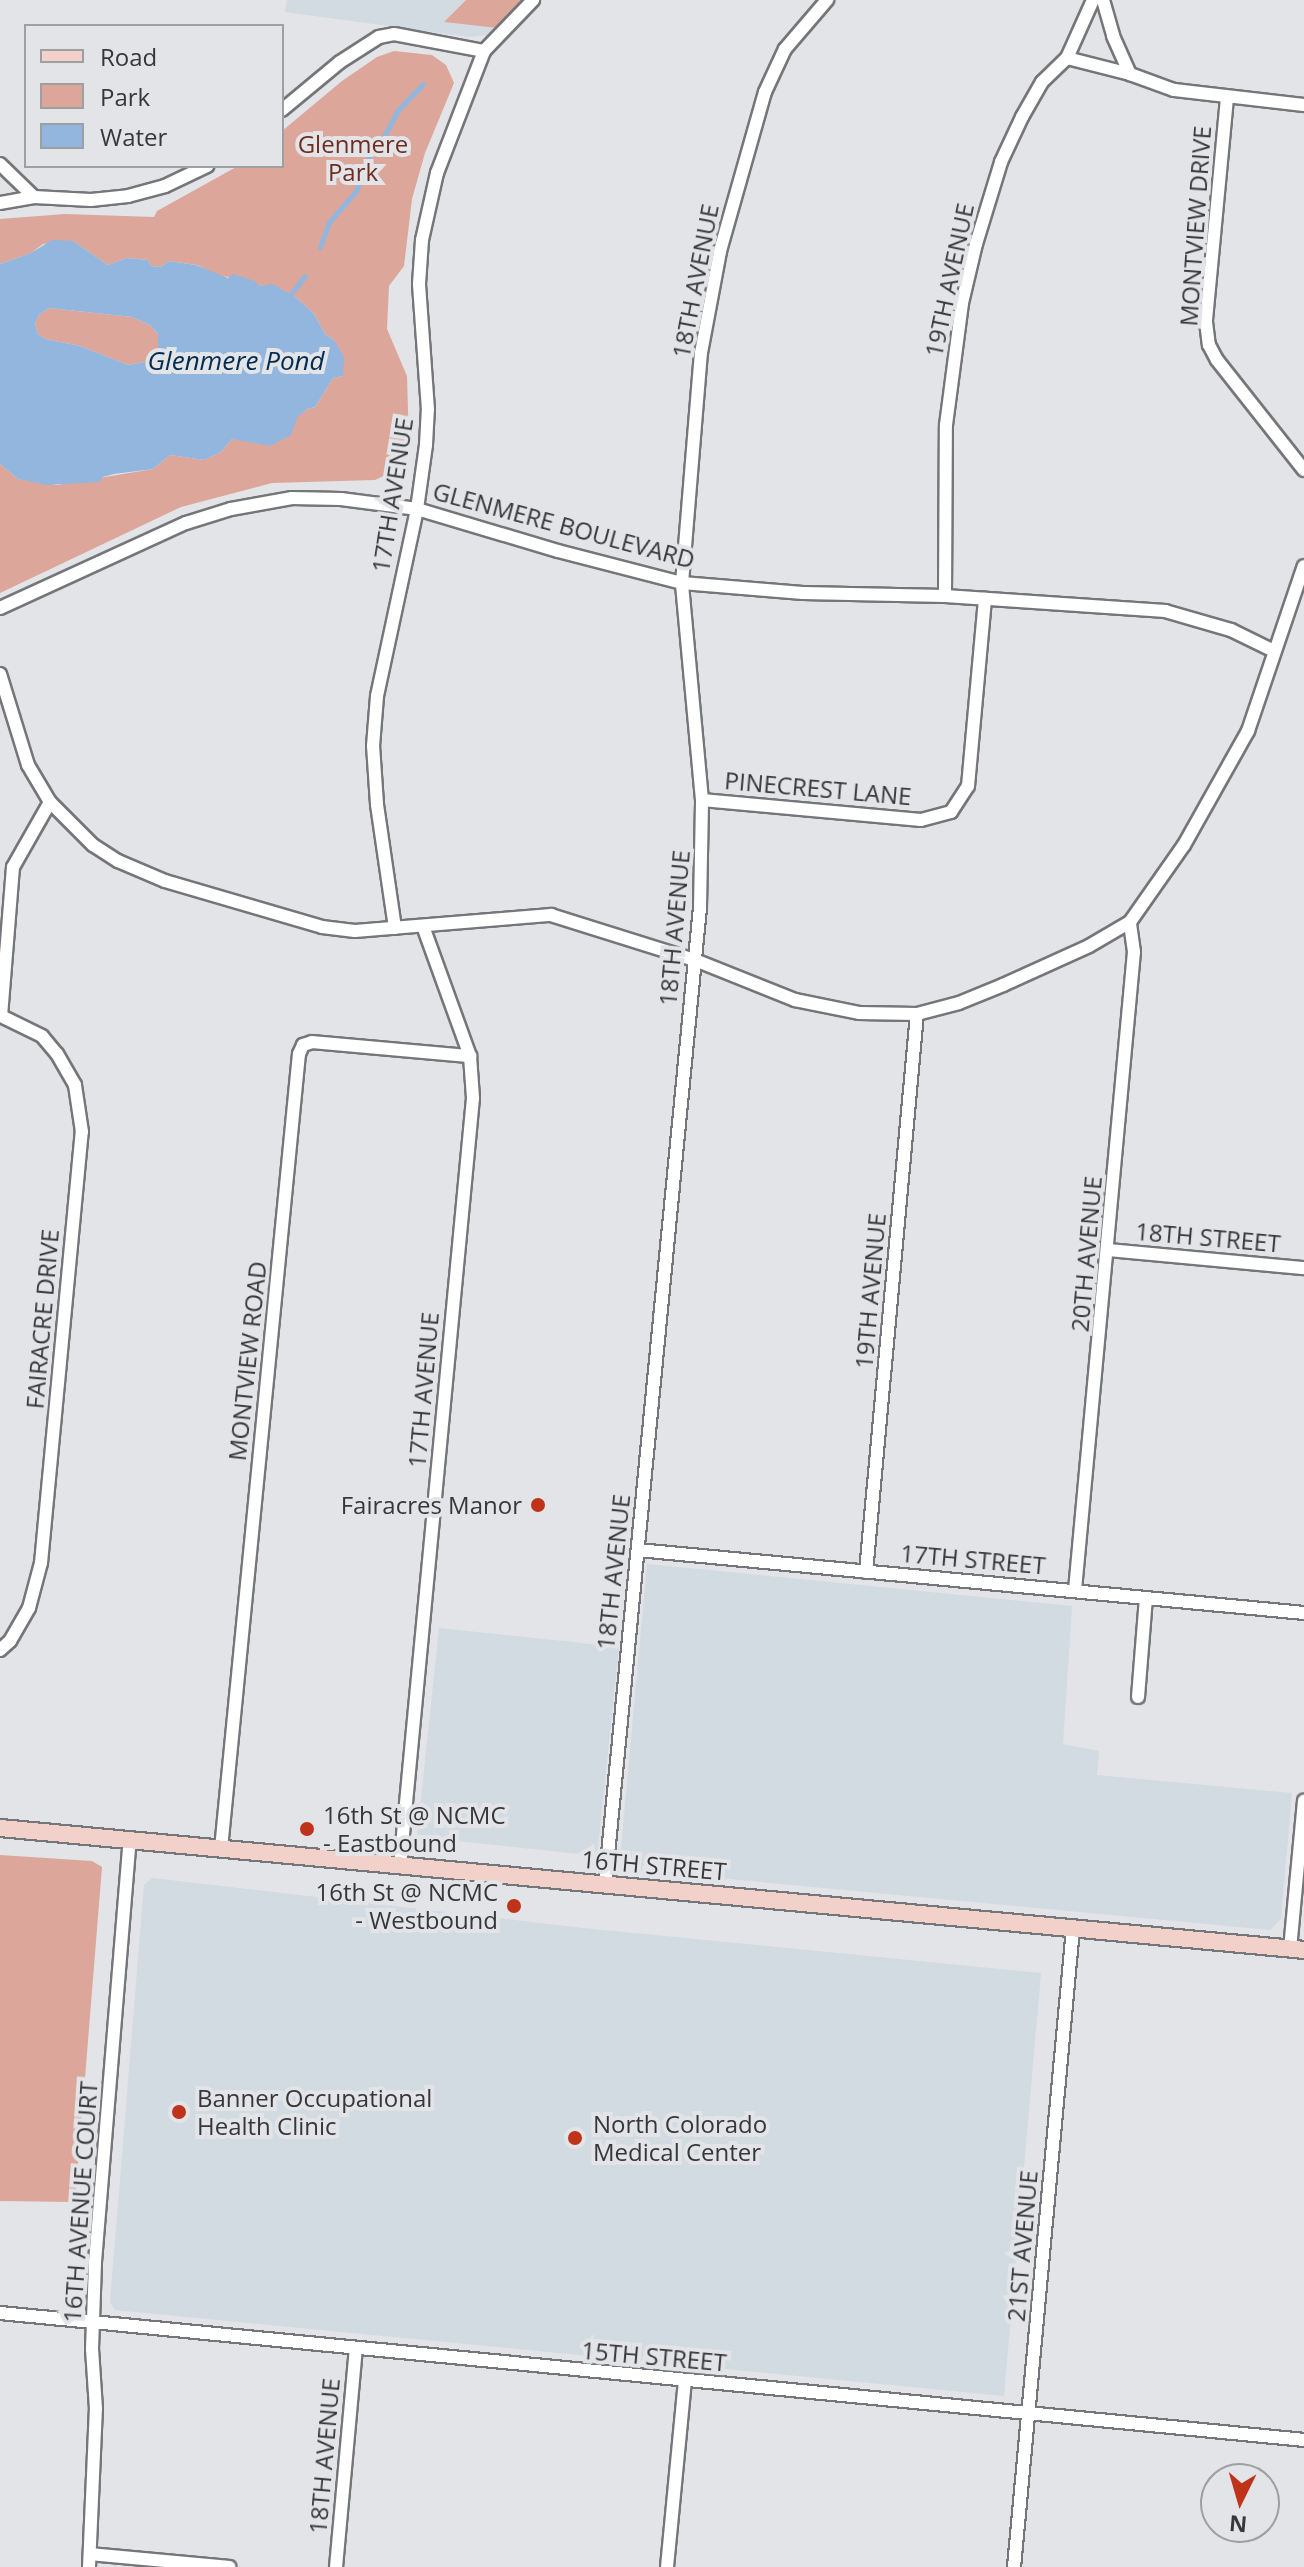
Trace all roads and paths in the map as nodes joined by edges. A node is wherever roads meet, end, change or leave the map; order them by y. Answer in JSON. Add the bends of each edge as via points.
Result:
{"nodes":[{"id":1,"x":533,"y":0,"type":"edge"},
{"id":2,"x":827,"y":0,"type":"edge"},
{"id":3,"x":1093,"y":0,"type":"edge"},
{"id":4,"x":1103,"y":0,"type":"edge"},
{"id":5,"x":484,"y":51,"type":"junction"},
{"id":6,"x":1067,"y":58,"type":"junction"},
{"id":7,"x":1130,"y":74,"type":"junction"},
{"id":8,"x":1227,"y":98,"type":"junction"},
{"id":9,"x":1304,"y":105,"type":"edge"},
{"id":10,"x":284,"y":108,"type":"edge"},
{"id":11,"x":0,"y":164,"type":"edge"},
{"id":12,"x":203,"y":168,"type":"edge"},
{"id":13,"x":34,"y":197,"type":"junction"},
{"id":14,"x":0,"y":203,"type":"edge"},
{"id":15,"x":1304,"y":470,"type":"edge"},
{"id":16,"x":417,"y":509,"type":"junction"},
{"id":17,"x":1304,"y":566,"type":"edge"},
{"id":18,"x":682,"y":583,"type":"junction"},
{"id":19,"x":945,"y":596,"type":"junction"},
{"id":20,"x":985,"y":599,"type":"junction"},
{"id":21,"x":0,"y":608,"type":"edge"},
{"id":22,"x":1274,"y":651,"type":"junction"},
{"id":23,"x":0,"y":674,"type":"edge"},
{"id":24,"x":702,"y":800,"type":"junction"},
{"id":25,"x":50,"y":802,"type":"junction"},
{"id":26,"x":1130,"y":922,"type":"junction"},
{"id":27,"x":423,"y":926,"type":"junction"},
{"id":28,"x":395,"y":928,"type":"junction"},
{"id":29,"x":695,"y":960,"type":"junction"},
{"id":30,"x":917,"y":1014,"type":"junction"},
{"id":31,"x":1,"y":1016,"type":"edge"},
{"id":32,"x":470,"y":1056,"type":"junction"},
{"id":33,"x":1109,"y":1250,"type":"junction"},
{"id":34,"x":1304,"y":1268,"type":"edge"},
{"id":35,"x":638,"y":1550,"type":"junction"},
{"id":36,"x":866,"y":1572,"type":"junction"},
{"id":37,"x":1075,"y":1590,"type":"junction"},
{"id":38,"x":1146,"y":1598,"type":"junction"},
{"id":39,"x":1304,"y":1613,"type":"edge"},
{"id":40,"x":0,"y":1650,"type":"edge"},
{"id":41,"x":1138,"y":1697,"type":"dead end"},
{"id":42,"x":1304,"y":1801,"type":"edge"},
{"id":43,"x":0,"y":1828,"type":"edge"},
{"id":44,"x":130,"y":1840,"type":"junction"},
{"id":45,"x":221,"y":1849,"type":"junction"},
{"id":46,"x":400,"y":1866,"type":"junction"},
{"id":47,"x":605,"y":1885,"type":"junction"},
{"id":48,"x":1073,"y":1928,"type":"junction"},
{"id":49,"x":1297,"y":1949,"type":"edge"},
{"id":50,"x":0,"y":2313,"type":"edge"},
{"id":51,"x":93,"y":2322,"type":"junction"},
{"id":52,"x":356,"y":2349,"type":"junction"},
{"id":53,"x":685,"y":2381,"type":"junction"},
{"id":54,"x":1028,"y":2413,"type":"junction"},
{"id":55,"x":1304,"y":2440,"type":"edge"},
{"id":56,"x":90,"y":2560,"type":"edge"},
{"id":57,"x":229,"y":2567,"type":"edge"},
{"id":58,"x":336,"y":2567,"type":"edge"},
{"id":59,"x":667,"y":2567,"type":"edge"},
{"id":60,"x":1014,"y":2567,"type":"edge"}],
"edges":[{"from":1,"to":5,"type":"street","name":"17TH AVENUE"},
{"from":2,"to":18,"type":"street","name":"18TH AVENUE","via":[[785,49],[765,92],[720,251],[701,353]]},
{"from":3,"to":6,"type":"street","name":"19TH AVENUE"},
{"from":4,"to":7,"type":"street"},
{"from":5,"to":10,"type":"street","via":[[394,34],[379,37]]},
{"from":5,"to":16,"type":"street","name":"17TH AVENUE","via":[[437,173],[422,240],[419,284],[428,410]]},
{"from":6,"to":7,"type":"street"},
{"from":6,"to":19,"type":"street","name":"19TH AVENUE","via":[[1042,82],[1022,117],[1001,162],[972,259],[946,425]]},
{"from":7,"to":8,"type":"street","via":[[1174,90]]},
{"from":8,"to":9,"type":"street"},
{"from":8,"to":15,"type":"street","name":"MONTVIEW DRIVE","via":[[1206,322],[1209,345]]},
{"from":11,"to":13,"type":"street"},
{"from":12,"to":13,"type":"street","via":[[128,196]]},
{"from":13,"to":14,"type":"street"},
{"from":16,"to":18,"type":"street","name":"GLENMERE BOULEVARD"},
{"from":16,"to":21,"type":"street","name":"GLENMERE BOULEVARD","via":[[292,498],[231,509],[186,523]]},
{"from":16,"to":28,"type":"street","name":"17TH AVENUE","via":[[377,696],[373,746]]},
{"from":17,"to":22,"type":"street"},
{"from":18,"to":19,"type":"street","name":"GLENMERE BOULEVARD","via":[[803,593]]},
{"from":18,"to":24,"type":"street","name":"18TH AVENUE"},
{"from":19,"to":20,"type":"street","name":"GLENMERE BOULEVARD"},
{"from":20,"to":22,"type":"street","name":"GLENMERE BOULEVARD","via":[[1165,611],[1231,630]]},
{"from":20,"to":24,"type":"street","name":"PINECREST LANE","via":[[968,786],[951,812],[921,820]]},
{"from":22,"to":26,"type":"street","via":[[1248,731],[1184,845]]},
{"from":23,"to":25,"type":"street","via":[[28,765]]},
{"from":24,"to":29,"type":"street","name":"18TH AVENUE"},
{"from":25,"to":28,"type":"street","via":[[93,845],[165,881],[341,931]]},
{"from":25,"to":31,"type":"street","via":[[13,867]]},
{"from":26,"to":30,"type":"street","via":[[1003,985]]},
{"from":26,"to":33,"type":"street","name":"20TH AVENUE","via":[[1134,952]]},
{"from":27,"to":28,"type":"street"},
{"from":27,"to":29,"type":"street","via":[[551,915]]},
{"from":27,"to":32,"type":"street","name":"17TH AVENUE"},
{"from":29,"to":30,"type":"street","via":[[783,996],[836,1010]]},
{"from":29,"to":35,"type":"street","name":"18TH AVENUE"},
{"from":30,"to":36,"type":"street","name":"19TH AVENUE"},
{"from":31,"to":40,"type":"street","name":"FAIRACRE DRIVE","via":[[42,1036],[57,1054],[75,1085],[82,1132],[41,1563],[29,1608]]},
{"from":32,"to":45,"type":"street","name":"MONTVIEW ROAD","via":[[312,1042],[299,1054]]},
{"from":32,"to":46,"type":"street","name":"17TH AVENUE","via":[[473,1098]]},
{"from":33,"to":34,"type":"street","name":"18TH STREET"},
{"from":33,"to":37,"type":"street","name":"20TH AVENUE"},
{"from":35,"to":36,"type":"street","name":"17TH STREET"},
{"from":35,"to":47,"type":"street","name":"18TH AVENUE"},
{"from":36,"to":37,"type":"street","name":"17TH STREET"},
{"from":37,"to":38,"type":"street","name":"17TH STREET"},
{"from":38,"to":39,"type":"street","name":"17TH STREET"},
{"from":38,"to":41,"type":"street"},
{"from":42,"to":49,"type":"street"},
{"from":43,"to":44,"type":"main road","name":"16TH STREET"},
{"from":44,"to":45,"type":"main road","name":"16TH STREET"},
{"from":44,"to":51,"type":"street","name":"16TH AVENUE COURT"},
{"from":45,"to":46,"type":"main road","name":"16TH STREET"},
{"from":46,"to":47,"type":"main road","name":"16TH STREET"},
{"from":47,"to":48,"type":"main road","name":"16TH STREET"},
{"from":48,"to":49,"type":"main road","name":"16TH STREET"},
{"from":48,"to":54,"type":"street","name":"21ST AVENUE"},
{"from":50,"to":51,"type":"street","name":"15TH STREET"},
{"from":51,"to":52,"type":"street","name":"15TH STREET"},
{"from":51,"to":56,"type":"street","name":"16TH AVENUE COURT","via":[[96,2409]]},
{"from":52,"to":53,"type":"street","name":"15TH STREET"},
{"from":52,"to":58,"type":"street","name":"18TH AVENUE"},
{"from":53,"to":54,"type":"street","name":"15TH STREET"},
{"from":53,"to":59,"type":"street"},
{"from":54,"to":55,"type":"street","name":"15TH STREET"},
{"from":54,"to":60,"type":"street","name":"21ST AVENUE"},
{"from":56,"to":57,"type":"street"}]}
